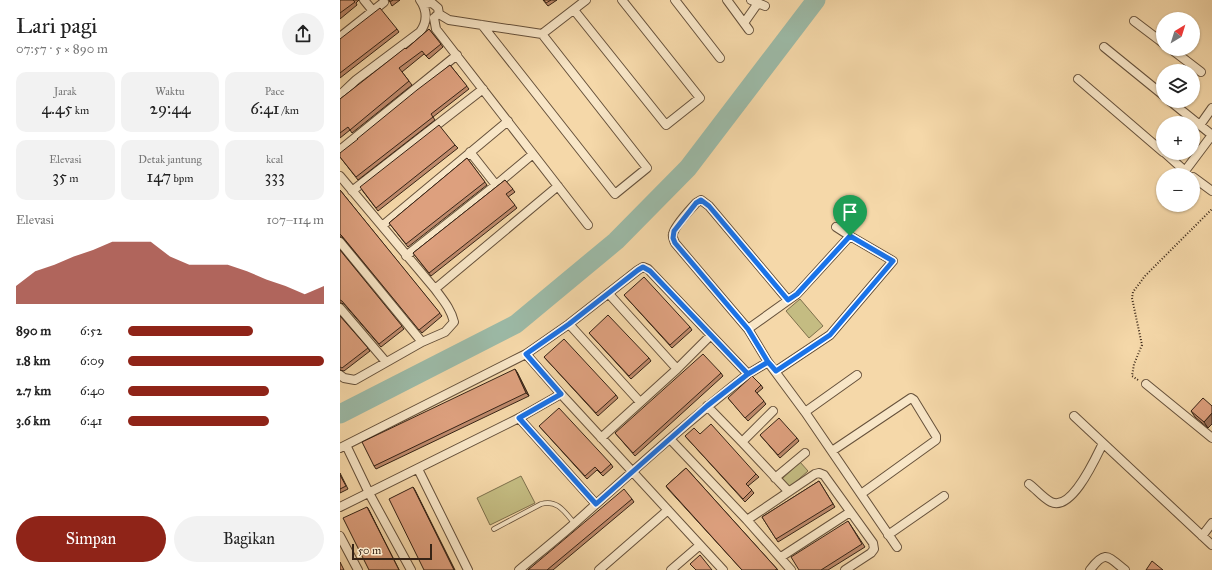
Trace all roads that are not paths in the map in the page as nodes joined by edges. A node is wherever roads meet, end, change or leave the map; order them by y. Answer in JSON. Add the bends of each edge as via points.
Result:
{"nodes":[{"id":1,"x":364,"y":0,"type":"edge"},
{"id":2,"x":586,"y":0,"type":"edge"},
{"id":3,"x":622,"y":0,"type":"edge"},
{"id":4,"x":675,"y":0,"type":"edge"},
{"id":5,"x":727,"y":0,"type":"edge"},
{"id":6,"x":384,"y":2,"type":"dead end"},
{"id":7,"x":421,"y":2,"type":"edge"},
{"id":8,"x":758,"y":3,"type":"edge"},
{"id":9,"x":574,"y":10,"type":"junction"},
{"id":10,"x":373,"y":11,"type":"junction"},
{"id":11,"x":437,"y":16,"type":"junction"},
{"id":12,"x":425,"y":20,"type":"junction"},
{"id":13,"x":1134,"y":21,"type":"dead end"},
{"id":14,"x":482,"y":25,"type":"junction"},
{"id":15,"x":542,"y":34,"type":"junction"},
{"id":16,"x":341,"y":35,"type":"edge"},
{"id":17,"x":1156,"y":38,"type":"edge"},
{"id":18,"x":1104,"y":47,"type":"dead end"},
{"id":19,"x":457,"y":56,"type":"junction"},
{"id":20,"x":1178,"y":56,"type":"edge"},
{"id":21,"x":720,"y":58,"type":"dead end"},
{"id":22,"x":1187,"y":64,"type":"edge"},
{"id":23,"x":1078,"y":79,"type":"dead end"},
{"id":24,"x":483,"y":89,"type":"junction"},
{"id":25,"x":1156,"y":89,"type":"edge"},
{"id":26,"x":340,"y":95,"type":"edge"},
{"id":27,"x":1179,"y":108,"type":"edge"},
{"id":28,"x":1212,"y":108,"type":"edge"},
{"id":29,"x":1189,"y":116,"type":"edge"},
{"id":30,"x":508,"y":121,"type":"junction"},
{"id":31,"x":1200,"y":125,"type":"joint"},
{"id":32,"x":1156,"y":145,"type":"edge"},
{"id":33,"x":340,"y":150,"type":"edge"},
{"id":34,"x":470,"y":152,"type":"junction"},
{"id":35,"x":533,"y":154,"type":"junction"},
{"id":36,"x":1200,"y":156,"type":"edge"},
{"id":37,"x":1173,"y":160,"type":"edge"},
{"id":38,"x":1183,"y":168,"type":"edge"},
{"id":39,"x":340,"y":176,"type":"edge"},
{"id":40,"x":1200,"y":182,"type":"edge"},
{"id":41,"x":496,"y":185,"type":"junction"},
{"id":42,"x":558,"y":186,"type":"junction"},
{"id":43,"x":352,"y":191,"type":"junction"},
{"id":44,"x":1212,"y":191,"type":"edge"},
{"id":45,"x":588,"y":225,"type":"dead end"},
{"id":46,"x":382,"y":226,"type":"junction"},
{"id":47,"x":836,"y":228,"type":"dead end"},
{"id":48,"x":850,"y":236,"type":"junction"},
{"id":49,"x":340,"y":242,"type":"edge"},
{"id":50,"x":406,"y":256,"type":"junction"},
{"id":51,"x":435,"y":290,"type":"junction"},
{"id":52,"x":609,"y":294,"type":"junction"},
{"id":53,"x":788,"y":300,"type":"junction"},
{"id":54,"x":340,"y":308,"type":"edge"},
{"id":55,"x":569,"y":324,"type":"junction"},
{"id":56,"x":748,"y":329,"type":"junction"},
{"id":57,"x":710,"y":336,"type":"junction"},
{"id":58,"x":422,"y":342,"type":"junction"},
{"id":59,"x":526,"y":354,"type":"junction"},
{"id":60,"x":386,"y":362,"type":"junction"},
{"id":61,"x":768,"y":362,"type":"junction"},
{"id":62,"x":677,"y":369,"type":"junction"},
{"id":63,"x":776,"y":371,"type":"junction"},
{"id":64,"x":748,"y":374,"type":"junction"},
{"id":65,"x":857,"y":375,"type":"dead end"},
{"id":66,"x":341,"y":378,"type":"edge"},
{"id":67,"x":1146,"y":384,"type":"road end"},
{"id":68,"x":561,"y":394,"type":"junction"},
{"id":69,"x":640,"y":402,"type":"junction"},
{"id":70,"x":707,"y":406,"type":"junction"},
{"id":71,"x":773,"y":410,"type":"dead end"},
{"id":72,"x":805,"y":412,"type":"junction"},
{"id":73,"x":1074,"y":416,"type":"dead end"},
{"id":74,"x":519,"y":418,"type":"junction"},
{"id":75,"x":601,"y":438,"type":"junction"},
{"id":76,"x":1212,"y":438,"type":"edge"},
{"id":77,"x":670,"y":439,"type":"junction"},
{"id":78,"x":742,"y":442,"type":"junction"},
{"id":79,"x":1103,"y":443,"type":"junction"},
{"id":80,"x":343,"y":447,"type":"edge"},
{"id":81,"x":832,"y":451,"type":"junction"},
{"id":82,"x":805,"y":453,"type":"dead end"},
{"id":83,"x":418,"y":468,"type":"junction"},
{"id":84,"x":632,"y":471,"type":"junction"},
{"id":85,"x":775,"y":478,"type":"junction"},
{"id":86,"x":1029,"y":484,"type":"dead end"},
{"id":87,"x":788,"y":491,"type":"junction"},
{"id":88,"x":368,"y":493,"type":"junction"},
{"id":89,"x":861,"y":494,"type":"junction"},
{"id":90,"x":944,"y":496,"type":"dead end"},
{"id":91,"x":596,"y":504,"type":"junction"},
{"id":92,"x":340,"y":507,"type":"edge"},
{"id":93,"x":668,"y":510,"type":"junction"},
{"id":94,"x":850,"y":512,"type":"junction"},
{"id":95,"x":747,"y":520,"type":"junction"},
{"id":96,"x":1212,"y":523,"type":"edge"},
{"id":97,"x":575,"y":524,"type":"junction"},
{"id":98,"x":494,"y":529,"type":"dead end"},
{"id":99,"x":888,"y":535,"type":"junction"},
{"id":100,"x":340,"y":536,"type":"edge"},
{"id":101,"x":1202,"y":536,"type":"junction"},
{"id":102,"x":700,"y":545,"type":"junction"},
{"id":103,"x":1212,"y":545,"type":"edge"},
{"id":104,"x":897,"y":547,"type":"dead end"},
{"id":105,"x":781,"y":557,"type":"junction"},
{"id":106,"x":603,"y":569,"type":"edge"},
{"id":107,"x":358,"y":570,"type":"edge"},
{"id":108,"x":411,"y":570,"type":"edge"},
{"id":109,"x":468,"y":570,"type":"edge"},
{"id":110,"x":519,"y":570,"type":"edge"},
{"id":111,"x":672,"y":570,"type":"edge"},
{"id":112,"x":723,"y":570,"type":"edge"},
{"id":113,"x":791,"y":570,"type":"edge"},
{"id":114,"x":845,"y":570,"type":"edge"},
{"id":115,"x":1090,"y":570,"type":"edge"},
{"id":116,"x":1126,"y":570,"type":"edge"}],
"edges":[{"from":1,"to":10,"type":"street"},
{"from":2,"to":9,"type":"street"},
{"from":3,"to":9,"type":"street","via":[[700,98],[666,125]]},
{"from":4,"to":21,"type":"street"},
{"from":5,"to":8,"type":"street","via":[[747,26]]},
{"from":6,"to":10,"type":"street"},
{"from":7,"to":11,"type":"street","via":[[438,8]]},
{"from":7,"to":12,"type":"street","via":[[426,12]]},
{"from":9,"to":15,"type":"street"},
{"from":10,"to":16,"type":"street"},
{"from":11,"to":12,"type":"street"},
{"from":11,"to":14,"type":"street"},
{"from":11,"to":19,"type":"street","via":[[436,29]]},
{"from":12,"to":26,"type":"street","via":[[420,32]]},
{"from":13,"to":17,"type":"street"},
{"from":14,"to":15,"type":"street"},
{"from":14,"to":15,"type":"street","via":[[615,194],[647,168]]},
{"from":18,"to":25,"type":"street"},
{"from":19,"to":24,"type":"street"},
{"from":19,"to":33,"type":"street"},
{"from":20,"to":22,"type":"street"},
{"from":23,"to":32,"type":"street"},
{"from":24,"to":30,"type":"street"},
{"from":24,"to":43,"type":"street"},
{"from":27,"to":29,"type":"street"},
{"from":28,"to":31,"type":"street"},
{"from":30,"to":34,"type":"street"},
{"from":30,"to":35,"type":"street"},
{"from":31,"to":36,"type":"street","via":[[1212,135]]},
{"from":34,"to":41,"type":"street"},
{"from":34,"to":46,"type":"street"},
{"from":35,"to":41,"type":"street"},
{"from":35,"to":42,"type":"street"},
{"from":37,"to":38,"type":"street"},
{"from":39,"to":43,"type":"street"},
{"from":40,"to":44,"type":"street"},
{"from":41,"to":50,"type":"street"},
{"from":42,"to":45,"type":"street"},
{"from":42,"to":51,"type":"street"},
{"from":43,"to":46,"type":"street"},
{"from":46,"to":50,"type":"street"},
{"from":47,"to":48,"type":"street"},
{"from":48,"to":53,"type":"street","via":[[797,294]]},
{"from":48,"to":63,"type":"street","via":[[893,261],[830,335]]},
{"from":49,"to":58,"type":"street"},
{"from":50,"to":51,"type":"street"},
{"from":51,"to":58,"type":"street","via":[[452,314],[454,322],[445,332]]},
{"from":52,"to":55,"type":"street"},
{"from":52,"to":57,"type":"street","via":[[645,267]]},
{"from":52,"to":62,"type":"street"},
{"from":53,"to":56,"type":"street"},
{"from":53,"to":56,"type":"street","via":[[709,206],[701,200],[696,203],[674,231],[675,243]]},
{"from":54,"to":60,"type":"street"},
{"from":55,"to":59,"type":"street"},
{"from":55,"to":69,"type":"street"},
{"from":56,"to":61,"type":"street"},
{"from":57,"to":62,"type":"street"},
{"from":57,"to":64,"type":"street"},
{"from":58,"to":60,"type":"street"},
{"from":59,"to":68,"type":"street"},
{"from":59,"to":80,"type":"street"},
{"from":60,"to":66,"type":"street","via":[[355,380]]},
{"from":61,"to":63,"type":"street"},
{"from":61,"to":64,"type":"street"},
{"from":62,"to":69,"type":"street"},
{"from":63,"to":72,"type":"street"},
{"from":64,"to":70,"type":"street"},
{"from":65,"to":72,"type":"street"},
{"from":67,"to":76,"type":"street"},
{"from":68,"to":74,"type":"street"},
{"from":68,"to":75,"type":"street"},
{"from":69,"to":75,"type":"street"},
{"from":70,"to":77,"type":"street"},
{"from":70,"to":78,"type":"street"},
{"from":71,"to":78,"type":"street"},
{"from":72,"to":81,"type":"street"},
{"from":73,"to":79,"type":"street"},
{"from":74,"to":83,"type":"street"},
{"from":74,"to":91,"type":"street"},
{"from":75,"to":84,"type":"street"},
{"from":77,"to":84,"type":"street"},
{"from":77,"to":95,"type":"street"},
{"from":78,"to":85,"type":"street"},
{"from":79,"to":86,"type":"street","via":[[1080,485],[1064,500],[1058,503],[1051,502]]},
{"from":79,"to":101,"type":"street"},
{"from":80,"to":88,"type":"street"},
{"from":81,"to":89,"type":"street"},
{"from":81,"to":89,"type":"street","via":[[910,398],[914,400],[936,440]]},
{"from":82,"to":85,"type":"street"},
{"from":83,"to":88,"type":"street"},
{"from":83,"to":109,"type":"street"},
{"from":84,"to":91,"type":"street"},
{"from":84,"to":93,"type":"street"},
{"from":85,"to":87,"type":"street"},
{"from":87,"to":94,"type":"street","via":[[819,472],[824,475]]},
{"from":87,"to":95,"type":"street"},
{"from":88,"to":92,"type":"street"},
{"from":88,"to":108,"type":"street"},
{"from":89,"to":99,"type":"street"},
{"from":90,"to":99,"type":"street"},
{"from":91,"to":97,"type":"street"},
{"from":93,"to":102,"type":"street"},
{"from":93,"to":106,"type":"street"},
{"from":94,"to":105,"type":"street"},
{"from":94,"to":114,"type":"street","via":[[873,543],[874,549]]},
{"from":95,"to":105,"type":"street"},
{"from":96,"to":101,"type":"street"},
{"from":97,"to":98,"type":"lane","via":[[564,511],[547,502]]},
{"from":97,"to":110,"type":"street"},
{"from":99,"to":104,"type":"street"},
{"from":100,"to":107,"type":"street"},
{"from":101,"to":103,"type":"street"},
{"from":102,"to":111,"type":"street"},
{"from":102,"to":112,"type":"street"},
{"from":105,"to":113,"type":"street"},
{"from":115,"to":116,"type":"street","via":[[1104,557],[1110,558]]}]}
